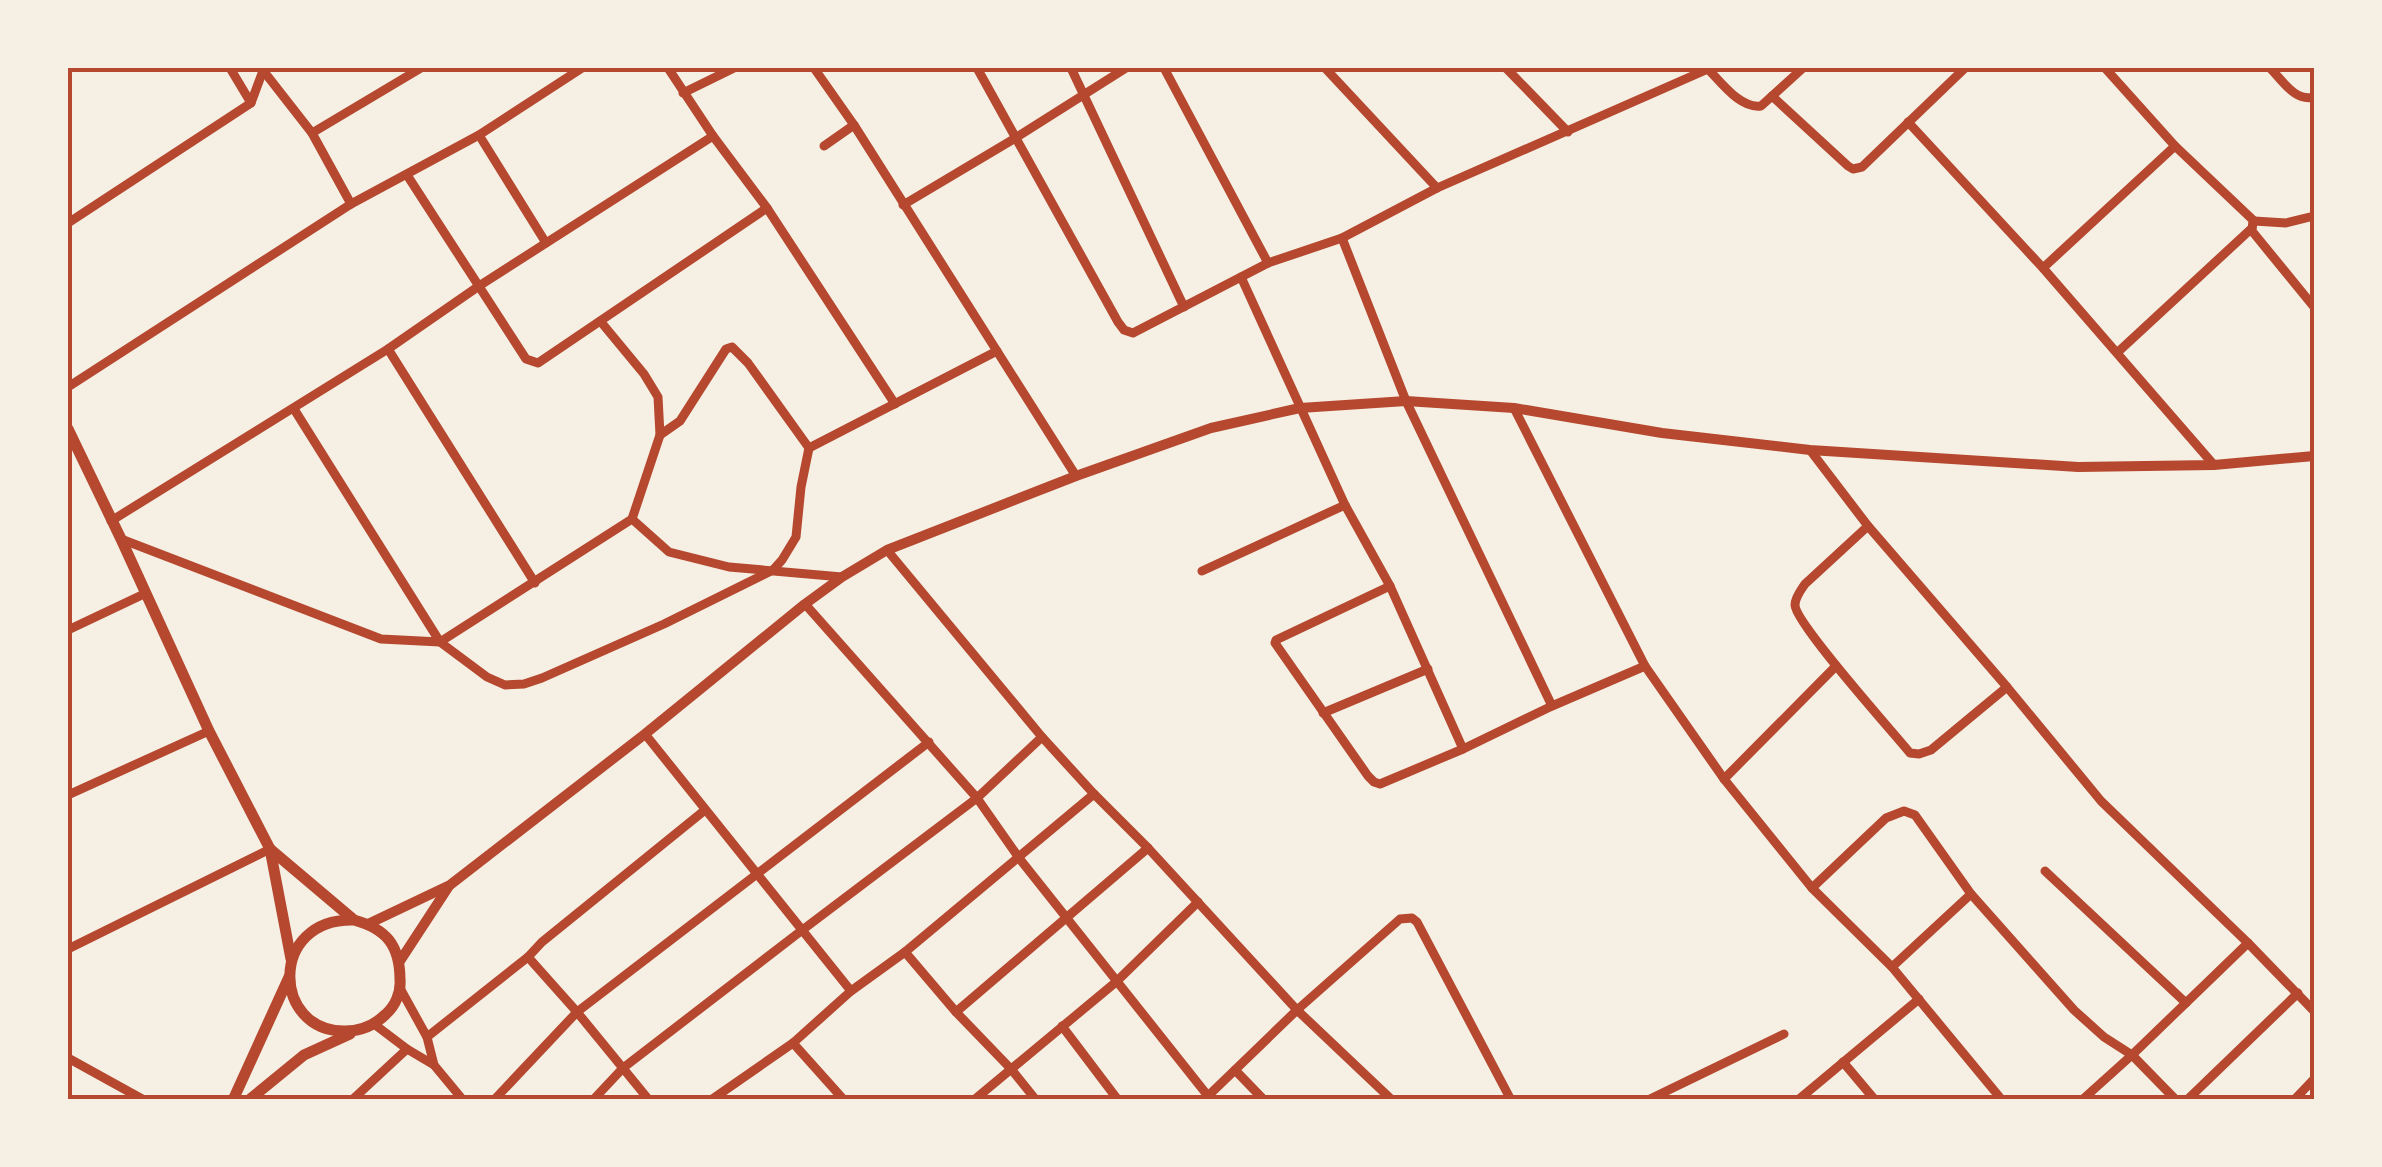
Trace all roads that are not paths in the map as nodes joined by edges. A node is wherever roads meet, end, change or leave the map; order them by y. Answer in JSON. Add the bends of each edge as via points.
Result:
{"nodes":[{"id":1,"x":230,"y":68,"type":"edge"},
{"id":2,"x":263,"y":68,"type":"edge"},
{"id":3,"x":422,"y":68,"type":"edge"},
{"id":4,"x":582,"y":68,"type":"edge"},
{"id":5,"x":668,"y":68,"type":"edge"},
{"id":6,"x":734,"y":68,"type":"edge"},
{"id":7,"x":814,"y":68,"type":"edge"},
{"id":8,"x":976,"y":68,"type":"edge"},
{"id":9,"x":1070,"y":68,"type":"edge"},
{"id":10,"x":1126,"y":68,"type":"edge"},
{"id":11,"x":1164,"y":68,"type":"edge"},
{"id":12,"x":1324,"y":68,"type":"edge"},
{"id":13,"x":1506,"y":68,"type":"edge"},
{"id":14,"x":1708,"y":68,"type":"edge"},
{"id":15,"x":1803,"y":68,"type":"edge"},
{"id":16,"x":1966,"y":68,"type":"edge"},
{"id":17,"x":2105,"y":68,"type":"edge"},
{"id":18,"x":2270,"y":68,"type":"edge"},
{"id":19,"x":684,"y":94,"type":"junction"},
{"id":20,"x":1085,"y":94,"type":"junction"},
{"id":21,"x":1772,"y":96,"type":"junction"},
{"id":22,"x":2314,"y":97,"type":"edge"},
{"id":23,"x":251,"y":103,"type":"junction"},
{"id":24,"x":1908,"y":122,"type":"junction"},
{"id":25,"x":854,"y":125,"type":"junction"},
{"id":26,"x":1568,"y":132,"type":"junction"},
{"id":27,"x":312,"y":133,"type":"junction"},
{"id":28,"x":480,"y":134,"type":"junction"},
{"id":29,"x":713,"y":136,"type":"junction"},
{"id":30,"x":1017,"y":137,"type":"junction"},
{"id":31,"x":824,"y":146,"type":"dead end"},
{"id":32,"x":2176,"y":146,"type":"junction"},
{"id":33,"x":407,"y":174,"type":"junction"},
{"id":34,"x":1437,"y":188,"type":"junction"},
{"id":35,"x":350,"y":204,"type":"junction"},
{"id":36,"x":903,"y":205,"type":"junction"},
{"id":37,"x":767,"y":208,"type":"junction"},
{"id":38,"x":2314,"y":216,"type":"edge"},
{"id":39,"x":68,"y":223,"type":"edge"},
{"id":40,"x":2252,"y":225,"type":"junction"},
{"id":41,"x":1342,"y":238,"type":"junction"},
{"id":42,"x":546,"y":243,"type":"junction"},
{"id":43,"x":1268,"y":263,"type":"junction"},
{"id":44,"x":2044,"y":268,"type":"junction"},
{"id":45,"x":1241,"y":277,"type":"junction"},
{"id":46,"x":479,"y":286,"type":"junction"},
{"id":47,"x":1184,"y":306,"type":"junction"},
{"id":48,"x":2314,"y":307,"type":"edge"},
{"id":49,"x":600,"y":322,"type":"junction"},
{"id":50,"x":388,"y":349,"type":"junction"},
{"id":51,"x":996,"y":351,"type":"junction"},
{"id":52,"x":2118,"y":352,"type":"junction"},
{"id":53,"x":68,"y":387,"type":"edge"},
{"id":54,"x":1406,"y":401,"type":"junction"},
{"id":55,"x":895,"y":404,"type":"junction"},
{"id":56,"x":1300,"y":408,"type":"junction"},
{"id":57,"x":1514,"y":408,"type":"junction"},
{"id":58,"x":294,"y":409,"type":"junction"},
{"id":59,"x":68,"y":429,"type":"edge"},
{"id":60,"x":660,"y":435,"type":"junction"},
{"id":61,"x":809,"y":448,"type":"junction"},
{"id":62,"x":1810,"y":450,"type":"junction"},
{"id":63,"x":2314,"y":456,"type":"edge"},
{"id":64,"x":2214,"y":464,"type":"junction"},
{"id":65,"x":1076,"y":476,"type":"junction"},
{"id":66,"x":1345,"y":505,"type":"junction"},
{"id":67,"x":632,"y":519,"type":"junction"},
{"id":68,"x":111,"y":521,"type":"junction"},
{"id":69,"x":1868,"y":526,"type":"junction"},
{"id":70,"x":121,"y":539,"type":"junction"},
{"id":71,"x":887,"y":550,"type":"junction"},
{"id":72,"x":773,"y":570,"type":"junction"},
{"id":73,"x":1202,"y":571,"type":"dead end"},
{"id":74,"x":842,"y":577,"type":"junction"},
{"id":75,"x":535,"y":583,"type":"junction"},
{"id":76,"x":1390,"y":586,"type":"junction"},
{"id":77,"x":144,"y":594,"type":"junction"},
{"id":78,"x":805,"y":604,"type":"junction"},
{"id":79,"x":68,"y":630,"type":"edge"},
{"id":80,"x":440,"y":642,"type":"junction"},
{"id":81,"x":1646,"y":666,"type":"junction"},
{"id":82,"x":1836,"y":666,"type":"junction"},
{"id":83,"x":1428,"y":668,"type":"junction"},
{"id":84,"x":2008,"y":687,"type":"junction"},
{"id":85,"x":1552,"y":706,"type":"junction"},
{"id":86,"x":1323,"y":713,"type":"junction"},
{"id":87,"x":209,"y":732,"type":"junction"},
{"id":88,"x":645,"y":734,"type":"junction"},
{"id":89,"x":1042,"y":737,"type":"junction"},
{"id":90,"x":929,"y":742,"type":"junction"},
{"id":91,"x":1463,"y":749,"type":"junction"},
{"id":92,"x":1724,"y":779,"type":"junction"},
{"id":93,"x":1094,"y":794,"type":"junction"},
{"id":94,"x":68,"y":796,"type":"edge"},
{"id":95,"x":977,"y":798,"type":"junction"},
{"id":96,"x":706,"y":810,"type":"junction"},
{"id":97,"x":1148,"y":848,"type":"junction"},
{"id":98,"x":270,"y":849,"type":"junction"},
{"id":99,"x":1019,"y":858,"type":"junction"},
{"id":100,"x":2045,"y":871,"type":"dead end"},
{"id":101,"x":756,"y":874,"type":"junction"},
{"id":102,"x":450,"y":885,"type":"junction"},
{"id":103,"x":1812,"y":888,"type":"junction"},
{"id":104,"x":1971,"y":894,"type":"junction"},
{"id":105,"x":1198,"y":902,"type":"junction"},
{"id":106,"x":1068,"y":918,"type":"junction"},
{"id":107,"x":354,"y":920,"type":"junction"},
{"id":108,"x":368,"y":924,"type":"junction"},
{"id":109,"x":801,"y":930,"type":"junction"},
{"id":110,"x":2248,"y":943,"type":"junction"},
{"id":111,"x":68,"y":949,"type":"edge"},
{"id":112,"x":906,"y":952,"type":"junction"},
{"id":113,"x":528,"y":956,"type":"junction"},
{"id":114,"x":291,"y":959,"type":"junction"},
{"id":115,"x":400,"y":960,"type":"junction"},
{"id":116,"x":1892,"y":967,"type":"junction"},
{"id":117,"x":289,"y":976,"type":"junction"},
{"id":118,"x":1116,"y":982,"type":"junction"},
{"id":119,"x":400,"y":990,"type":"junction"},
{"id":120,"x":851,"y":991,"type":"junction"},
{"id":121,"x":2298,"y":993,"type":"junction"},
{"id":122,"x":1919,"y":1000,"type":"junction"},
{"id":123,"x":2186,"y":1003,"type":"junction"},
{"id":124,"x":1297,"y":1010,"type":"junction"},
{"id":125,"x":2314,"y":1011,"type":"edge"},
{"id":126,"x":578,"y":1012,"type":"junction"},
{"id":127,"x":956,"y":1012,"type":"junction"},
{"id":128,"x":374,"y":1024,"type":"junction"},
{"id":129,"x":1062,"y":1026,"type":"junction"},
{"id":130,"x":356,"y":1031,"type":"junction"},
{"id":131,"x":1784,"y":1034,"type":"dead end"},
{"id":132,"x":427,"y":1037,"type":"junction"},
{"id":133,"x":794,"y":1044,"type":"junction"},
{"id":134,"x":407,"y":1050,"type":"junction"},
{"id":135,"x":2132,"y":1055,"type":"junction"},
{"id":136,"x":68,"y":1058,"type":"edge"},
{"id":137,"x":1843,"y":1062,"type":"junction"},
{"id":138,"x":434,"y":1065,"type":"junction"},
{"id":139,"x":624,"y":1068,"type":"junction"},
{"id":140,"x":1012,"y":1068,"type":"junction"},
{"id":141,"x":1235,"y":1070,"type":"junction"},
{"id":142,"x":2314,"y":1079,"type":"edge"},
{"id":143,"x":836,"y":1091,"type":"junction"},
{"id":144,"x":1660,"y":1097,"type":"edge"},
{"id":145,"x":1208,"y":1098,"type":"edge"},
{"id":146,"x":144,"y":1100,"type":"edge"},
{"id":147,"x":233,"y":1100,"type":"edge"},
{"id":148,"x":249,"y":1100,"type":"edge"},
{"id":149,"x":352,"y":1100,"type":"edge"},
{"id":150,"x":463,"y":1100,"type":"edge"},
{"id":151,"x":494,"y":1100,"type":"edge"},
{"id":152,"x":593,"y":1100,"type":"edge"},
{"id":153,"x":649,"y":1100,"type":"edge"},
{"id":154,"x":711,"y":1100,"type":"edge"},
{"id":155,"x":826,"y":1100,"type":"edge"},
{"id":156,"x":844,"y":1100,"type":"edge"},
{"id":157,"x":974,"y":1100,"type":"edge"},
{"id":158,"x":1036,"y":1100,"type":"edge"},
{"id":159,"x":1118,"y":1100,"type":"edge"},
{"id":160,"x":1264,"y":1100,"type":"edge"},
{"id":161,"x":1392,"y":1100,"type":"edge"},
{"id":162,"x":1511,"y":1100,"type":"edge"},
{"id":163,"x":1648,"y":1100,"type":"edge"},
{"id":164,"x":1798,"y":1100,"type":"edge"},
{"id":165,"x":1876,"y":1100,"type":"edge"},
{"id":166,"x":2002,"y":1100,"type":"edge"},
{"id":167,"x":2082,"y":1100,"type":"edge"},
{"id":168,"x":2176,"y":1100,"type":"edge"},
{"id":169,"x":2187,"y":1100,"type":"edge"},
{"id":170,"x":2294,"y":1100,"type":"edge"}],
"edges":[{"from":1,"to":23,"type":"street"},
{"from":2,"to":23,"type":"street"},
{"from":2,"to":27,"type":"street"},
{"from":3,"to":27,"type":"street"},
{"from":4,"to":28,"type":"street"},
{"from":5,"to":19,"type":"street"},
{"from":6,"to":19,"type":"street"},
{"from":7,"to":25,"type":"street"},
{"from":8,"to":30,"type":"street"},
{"from":9,"to":20,"type":"street"},
{"from":10,"to":20,"type":"street"},
{"from":11,"to":43,"type":"street"},
{"from":12,"to":34,"type":"street"},
{"from":13,"to":26,"type":"street"},
{"from":14,"to":21,"type":"street","via":[[1750,107]]},
{"from":14,"to":26,"type":"street"},
{"from":15,"to":21,"type":"street"},
{"from":16,"to":24,"type":"street"},
{"from":17,"to":32,"type":"street"},
{"from":18,"to":22,"type":"street","via":[[2297,96]]},
{"from":19,"to":29,"type":"street"},
{"from":20,"to":30,"type":"street"},
{"from":20,"to":47,"type":"street"},
{"from":21,"to":24,"type":"street","via":[[1852,169]]},
{"from":23,"to":39,"type":"street"},
{"from":24,"to":44,"type":"street"},
{"from":25,"to":31,"type":"street"},
{"from":25,"to":36,"type":"street"},
{"from":26,"to":34,"type":"street"},
{"from":27,"to":35,"type":"street"},
{"from":28,"to":33,"type":"street"},
{"from":28,"to":42,"type":"street"},
{"from":29,"to":37,"type":"street"},
{"from":29,"to":42,"type":"street"},
{"from":30,"to":36,"type":"street"},
{"from":30,"to":47,"type":"street","via":[[1124,330],[1133,333]]},
{"from":32,"to":40,"type":"street"},
{"from":32,"to":44,"type":"street"},
{"from":33,"to":35,"type":"street"},
{"from":33,"to":46,"type":"street"},
{"from":34,"to":41,"type":"street"},
{"from":35,"to":53,"type":"street"},
{"from":36,"to":51,"type":"street"},
{"from":37,"to":49,"type":"street"},
{"from":37,"to":55,"type":"street"},
{"from":38,"to":40,"type":"street"},
{"from":40,"to":48,"type":"street"},
{"from":40,"to":52,"type":"street"},
{"from":41,"to":43,"type":"street"},
{"from":41,"to":54,"type":"street"},
{"from":42,"to":46,"type":"street"},
{"from":43,"to":45,"type":"street"},
{"from":44,"to":52,"type":"street"},
{"from":45,"to":47,"type":"street"},
{"from":45,"to":56,"type":"street"},
{"from":46,"to":49,"type":"street","via":[[530,362]]},
{"from":46,"to":50,"type":"street"},
{"from":49,"to":60,"type":"street","via":[[658,398]]},
{"from":50,"to":58,"type":"street"},
{"from":50,"to":75,"type":"street"},
{"from":51,"to":55,"type":"street"},
{"from":51,"to":65,"type":"street"},
{"from":52,"to":64,"type":"street"},
{"from":54,"to":56,"type":"street"},
{"from":54,"to":57,"type":"street"},
{"from":54,"to":85,"type":"street"},
{"from":55,"to":61,"type":"street"},
{"from":56,"to":65,"type":"street","via":[[1211,428]]},
{"from":56,"to":66,"type":"street"},
{"from":57,"to":62,"type":"street"},
{"from":57,"to":81,"type":"street"},
{"from":58,"to":68,"type":"street"},
{"from":58,"to":80,"type":"street"},
{"from":59,"to":68,"type":"main road"},
{"from":60,"to":61,"type":"street","via":[[680,421],[732,347]]},
{"from":60,"to":67,"type":"street"},
{"from":61,"to":72,"type":"street","via":[[796,537]]},
{"from":62,"to":64,"type":"street","via":[[2078,467]]},
{"from":62,"to":69,"type":"street"},
{"from":63,"to":64,"type":"street"},
{"from":65,"to":71,"type":"street"},
{"from":66,"to":73,"type":"street"},
{"from":66,"to":76,"type":"street"},
{"from":67,"to":72,"type":"street","via":[[670,552]]},
{"from":67,"to":75,"type":"street"},
{"from":68,"to":70,"type":"main road"},
{"from":69,"to":82,"type":"street","via":[[1805,584],[1795,606]]},
{"from":69,"to":84,"type":"street"},
{"from":70,"to":77,"type":"main road"},
{"from":70,"to":80,"type":"street","via":[[381,640]]},
{"from":71,"to":74,"type":"street"},
{"from":71,"to":89,"type":"street"},
{"from":72,"to":74,"type":"street"},
{"from":72,"to":80,"type":"street","via":[[524,684],[487,677]]},
{"from":74,"to":78,"type":"street"},
{"from":75,"to":80,"type":"street"},
{"from":76,"to":83,"type":"street"},
{"from":76,"to":86,"type":"street","via":[[1274,643]]},
{"from":77,"to":79,"type":"street"},
{"from":77,"to":87,"type":"main road"},
{"from":78,"to":88,"type":"street"},
{"from":78,"to":90,"type":"street"},
{"from":81,"to":85,"type":"street"},
{"from":81,"to":92,"type":"street"},
{"from":82,"to":84,"type":"street","via":[[1910,753],[1931,750]]},
{"from":82,"to":92,"type":"street"},
{"from":83,"to":86,"type":"street"},
{"from":83,"to":91,"type":"street"},
{"from":84,"to":110,"type":"street","via":[[2101,801]]},
{"from":85,"to":91,"type":"street"},
{"from":86,"to":91,"type":"street","via":[[1380,784]]},
{"from":87,"to":94,"type":"street"},
{"from":87,"to":98,"type":"main road"},
{"from":88,"to":96,"type":"street"},
{"from":88,"to":102,"type":"street"},
{"from":89,"to":93,"type":"street"},
{"from":89,"to":95,"type":"street"},
{"from":90,"to":95,"type":"street"},
{"from":90,"to":101,"type":"street"},
{"from":92,"to":103,"type":"street"},
{"from":93,"to":97,"type":"street"},
{"from":93,"to":99,"type":"street"},
{"from":95,"to":99,"type":"street"},
{"from":95,"to":109,"type":"street"},
{"from":96,"to":101,"type":"street"},
{"from":96,"to":113,"type":"street"},
{"from":97,"to":105,"type":"street"},
{"from":97,"to":106,"type":"street"},
{"from":98,"to":107,"type":"main road"},
{"from":98,"to":111,"type":"street"},
{"from":98,"to":114,"type":"main road"},
{"from":99,"to":106,"type":"street"},
{"from":99,"to":112,"type":"street"},
{"from":100,"to":123,"type":"street"},
{"from":101,"to":109,"type":"street"},
{"from":101,"to":126,"type":"street"},
{"from":102,"to":108,"type":"street"},
{"from":102,"to":115,"type":"street"},
{"from":103,"to":104,"type":"street","via":[[1886,818],[1904,812],[1915,815]]},
{"from":103,"to":116,"type":"street"},
{"from":104,"to":116,"type":"street"},
{"from":104,"to":135,"type":"street","via":[[2074,1010]]},
{"from":105,"to":118,"type":"street"},
{"from":105,"to":124,"type":"street"},
{"from":106,"to":118,"type":"street"},
{"from":106,"to":127,"type":"street"},
{"from":107,"to":108,"type":"main road"},
{"from":107,"to":114,"type":"main road","via":[[318,926]]},
{"from":108,"to":115,"type":"main road","via":[[394,945]]},
{"from":109,"to":120,"type":"street"},
{"from":109,"to":139,"type":"street"},
{"from":110,"to":121,"type":"street"},
{"from":110,"to":123,"type":"street"},
{"from":112,"to":120,"type":"street"},
{"from":112,"to":127,"type":"street"},
{"from":113,"to":126,"type":"street"},
{"from":113,"to":132,"type":"street"},
{"from":114,"to":117,"type":"main road"},
{"from":115,"to":119,"type":"main road"},
{"from":116,"to":122,"type":"street"},
{"from":117,"to":130,"type":"main road","via":[[302,1012],[336,1032]]},
{"from":117,"to":147,"type":"main road"},
{"from":118,"to":129,"type":"street"},
{"from":118,"to":145,"type":"street"},
{"from":119,"to":128,"type":"main road"},
{"from":119,"to":132,"type":"street"},
{"from":120,"to":133,"type":"street"},
{"from":121,"to":125,"type":"street"},
{"from":121,"to":169,"type":"street"},
{"from":122,"to":137,"type":"street"},
{"from":122,"to":166,"type":"street"},
{"from":123,"to":135,"type":"street"},
{"from":124,"to":141,"type":"street"},
{"from":124,"to":161,"type":"street"},
{"from":124,"to":162,"type":"street","via":[[1400,920],[1412,918]]},
{"from":126,"to":139,"type":"street"},
{"from":126,"to":151,"type":"street"},
{"from":127,"to":140,"type":"street"},
{"from":128,"to":130,"type":"main road"},
{"from":128,"to":134,"type":"street"},
{"from":129,"to":140,"type":"street"},
{"from":129,"to":159,"type":"street"},
{"from":130,"to":148,"type":"main road","via":[[304,1055]]},
{"from":131,"to":144,"type":"street"},
{"from":132,"to":138,"type":"street"},
{"from":133,"to":143,"type":"street"},
{"from":133,"to":154,"type":"street"},
{"from":134,"to":138,"type":"street"},
{"from":134,"to":149,"type":"street"},
{"from":135,"to":167,"type":"street"},
{"from":135,"to":168,"type":"street"},
{"from":136,"to":146,"type":"street"},
{"from":137,"to":164,"type":"street"},
{"from":137,"to":165,"type":"street"},
{"from":138,"to":150,"type":"street"},
{"from":139,"to":152,"type":"street"},
{"from":139,"to":153,"type":"street"},
{"from":140,"to":157,"type":"street"},
{"from":140,"to":158,"type":"street"},
{"from":141,"to":145,"type":"street"},
{"from":141,"to":160,"type":"street"},
{"from":142,"to":170,"type":"street"},
{"from":143,"to":155,"type":"street"},
{"from":143,"to":156,"type":"street"},
{"from":144,"to":163,"type":"street"}]}
